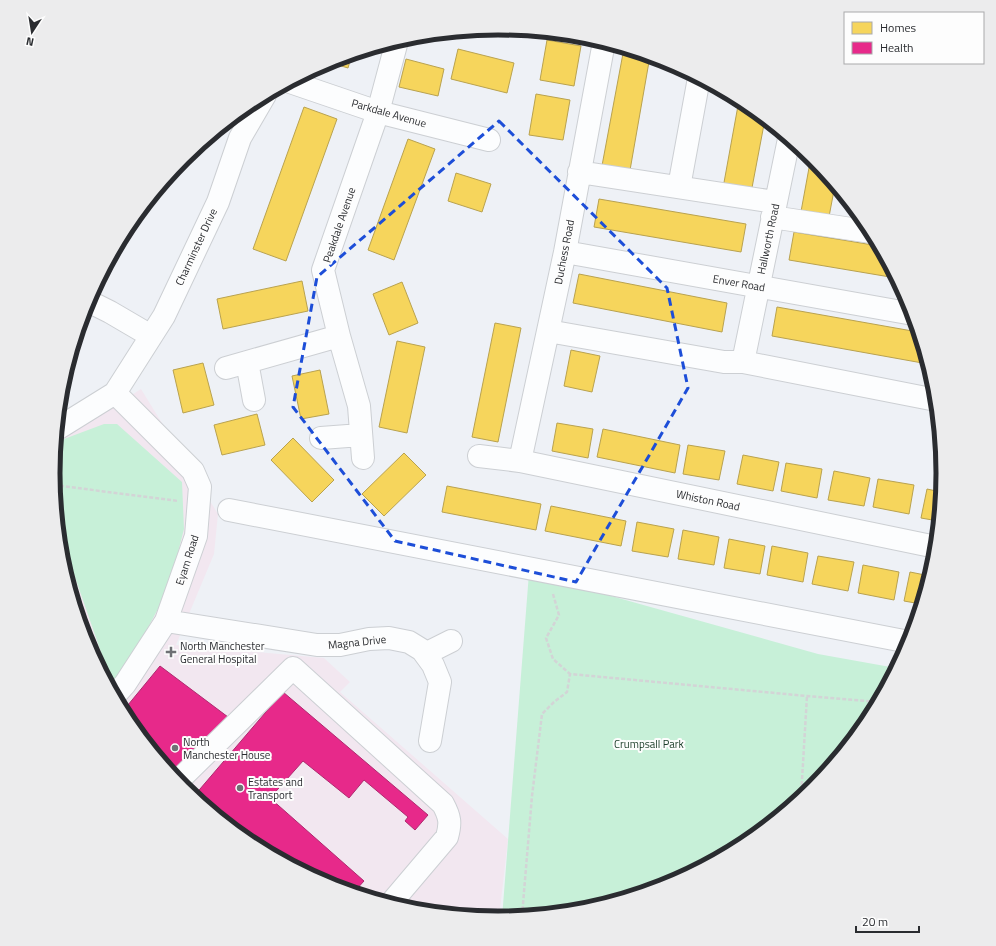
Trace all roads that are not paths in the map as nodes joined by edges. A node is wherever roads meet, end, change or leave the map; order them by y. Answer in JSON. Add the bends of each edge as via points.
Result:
{"nodes":[{"id":1,"x":395,"y":47,"type":"edge"},
{"id":2,"x":603,"y":48,"type":"edge"},
{"id":3,"x":698,"y":83,"type":"edge"},
{"id":4,"x":296,"y":84,"type":"edge"},
{"id":5,"x":258,"y":107,"type":"edge"},
{"id":6,"x":378,"y":112,"type":"junction"},
{"id":7,"x":489,"y":140,"type":"dead end"},
{"id":8,"x":788,"y":145,"type":"edge"},
{"id":9,"x":579,"y":172,"type":"junction"},
{"id":10,"x":679,"y":187,"type":"junction"},
{"id":11,"x":774,"y":210,"type":"junction"},
{"id":12,"x":859,"y":226,"type":"edge"},
{"id":13,"x":564,"y":252,"type":"junction"},
{"id":14,"x":758,"y":286,"type":"junction"},
{"id":15,"x":94,"y":304,"type":"edge"},
{"id":16,"x":906,"y":313,"type":"edge"},
{"id":17,"x":548,"y":331,"type":"junction"},
{"id":18,"x":151,"y":336,"type":"junction"},
{"id":19,"x":338,"y":336,"type":"junction"},
{"id":20,"x":743,"y":362,"type":"junction"},
{"id":21,"x":115,"y":393,"type":"junction"},
{"id":22,"x":930,"y":399,"type":"edge"},
{"id":23,"x":254,"y":400,"type":"dead end"},
{"id":24,"x":63,"y":425,"type":"edge"},
{"id":25,"x":361,"y":435,"type":"junction"},
{"id":26,"x":320,"y":438,"type":"dead end"},
{"id":27,"x":479,"y":456,"type":"dead end"},
{"id":28,"x":363,"y":458,"type":"dead end"},
{"id":29,"x":520,"y":461,"type":"junction"},
{"id":30,"x":229,"y":510,"type":"dead end"},
{"id":31,"x":930,"y":546,"type":"edge"},
{"id":32,"x":166,"y":621,"type":"junction"},
{"id":33,"x":451,"y":641,"type":"dead end"},
{"id":34,"x":903,"y":641,"type":"edge"},
{"id":35,"x":425,"y":654,"type":"junction"},
{"id":36,"x":118,"y":691,"type":"edge"},
{"id":37,"x":430,"y":741,"type":"dead end"},
{"id":38,"x":182,"y":777,"type":"edge"},
{"id":39,"x":395,"y":898,"type":"edge"}],
"edges":[{"from":1,"to":6,"type":"street","name":"Peakdale Avenue"},
{"from":2,"to":9,"type":"street","name":"Duchess Road"},
{"from":3,"to":10,"type":"street"},
{"from":4,"to":6,"type":"street","name":"Parkdale Avenue"},
{"from":5,"to":18,"type":"street","name":"Charminster Drive","via":[[240,138],[218,202],[164,316]]},
{"from":6,"to":7,"type":"street","name":"Parkdale Avenue"},
{"from":6,"to":19,"type":"street","name":"Peakdale Avenue","via":[[323,270]]},
{"from":8,"to":11,"type":"street","name":"Hallworth Road"},
{"from":9,"to":10,"type":"street"},
{"from":9,"to":13,"type":"street","name":"Duchess Road"},
{"from":10,"to":11,"type":"street"},
{"from":11,"to":12,"type":"street"},
{"from":11,"to":14,"type":"street","name":"Hallworth Road"},
{"from":13,"to":14,"type":"street","name":"Enver Road"},
{"from":13,"to":17,"type":"street","name":"Duchess Road"},
{"from":14,"to":16,"type":"street","name":"Enver Road"},
{"from":14,"to":20,"type":"street","name":"Hallworth Road"},
{"from":15,"to":18,"type":"street"},
{"from":17,"to":20,"type":"street","via":[[724,362]]},
{"from":17,"to":29,"type":"street","name":"Duchess Road"},
{"from":18,"to":21,"type":"street","name":"Charminster Drive"},
{"from":19,"to":23,"type":"street","via":[[236,365]]},
{"from":19,"to":25,"type":"street","name":"Peakdale Avenue","via":[[359,406]]},
{"from":20,"to":22,"type":"street"},
{"from":21,"to":24,"type":"street"},
{"from":21,"to":32,"type":"street","name":"Eyam Road","via":[[193,471],[200,487],[196,536]]},
{"from":25,"to":26,"type":"street"},
{"from":25,"to":28,"type":"street","name":"Peakdale Avenue"},
{"from":27,"to":29,"type":"street","name":"Whiston Road"},
{"from":29,"to":31,"type":"street","name":"Whiston Road"},
{"from":30,"to":34,"type":"street"},
{"from":32,"to":35,"type":"street","name":"Magna Drive","via":[[317,646],[389,638],[409,642]]},
{"from":32,"to":36,"type":"street","name":"Eyam Road"},
{"from":33,"to":35,"type":"street"},
{"from":35,"to":37,"type":"street","name":"Magna Drive","via":[[440,682]]},
{"from":38,"to":39,"type":"street","via":[[293,668],[443,804],[448,814],[450,826],[447,837]]}]}
